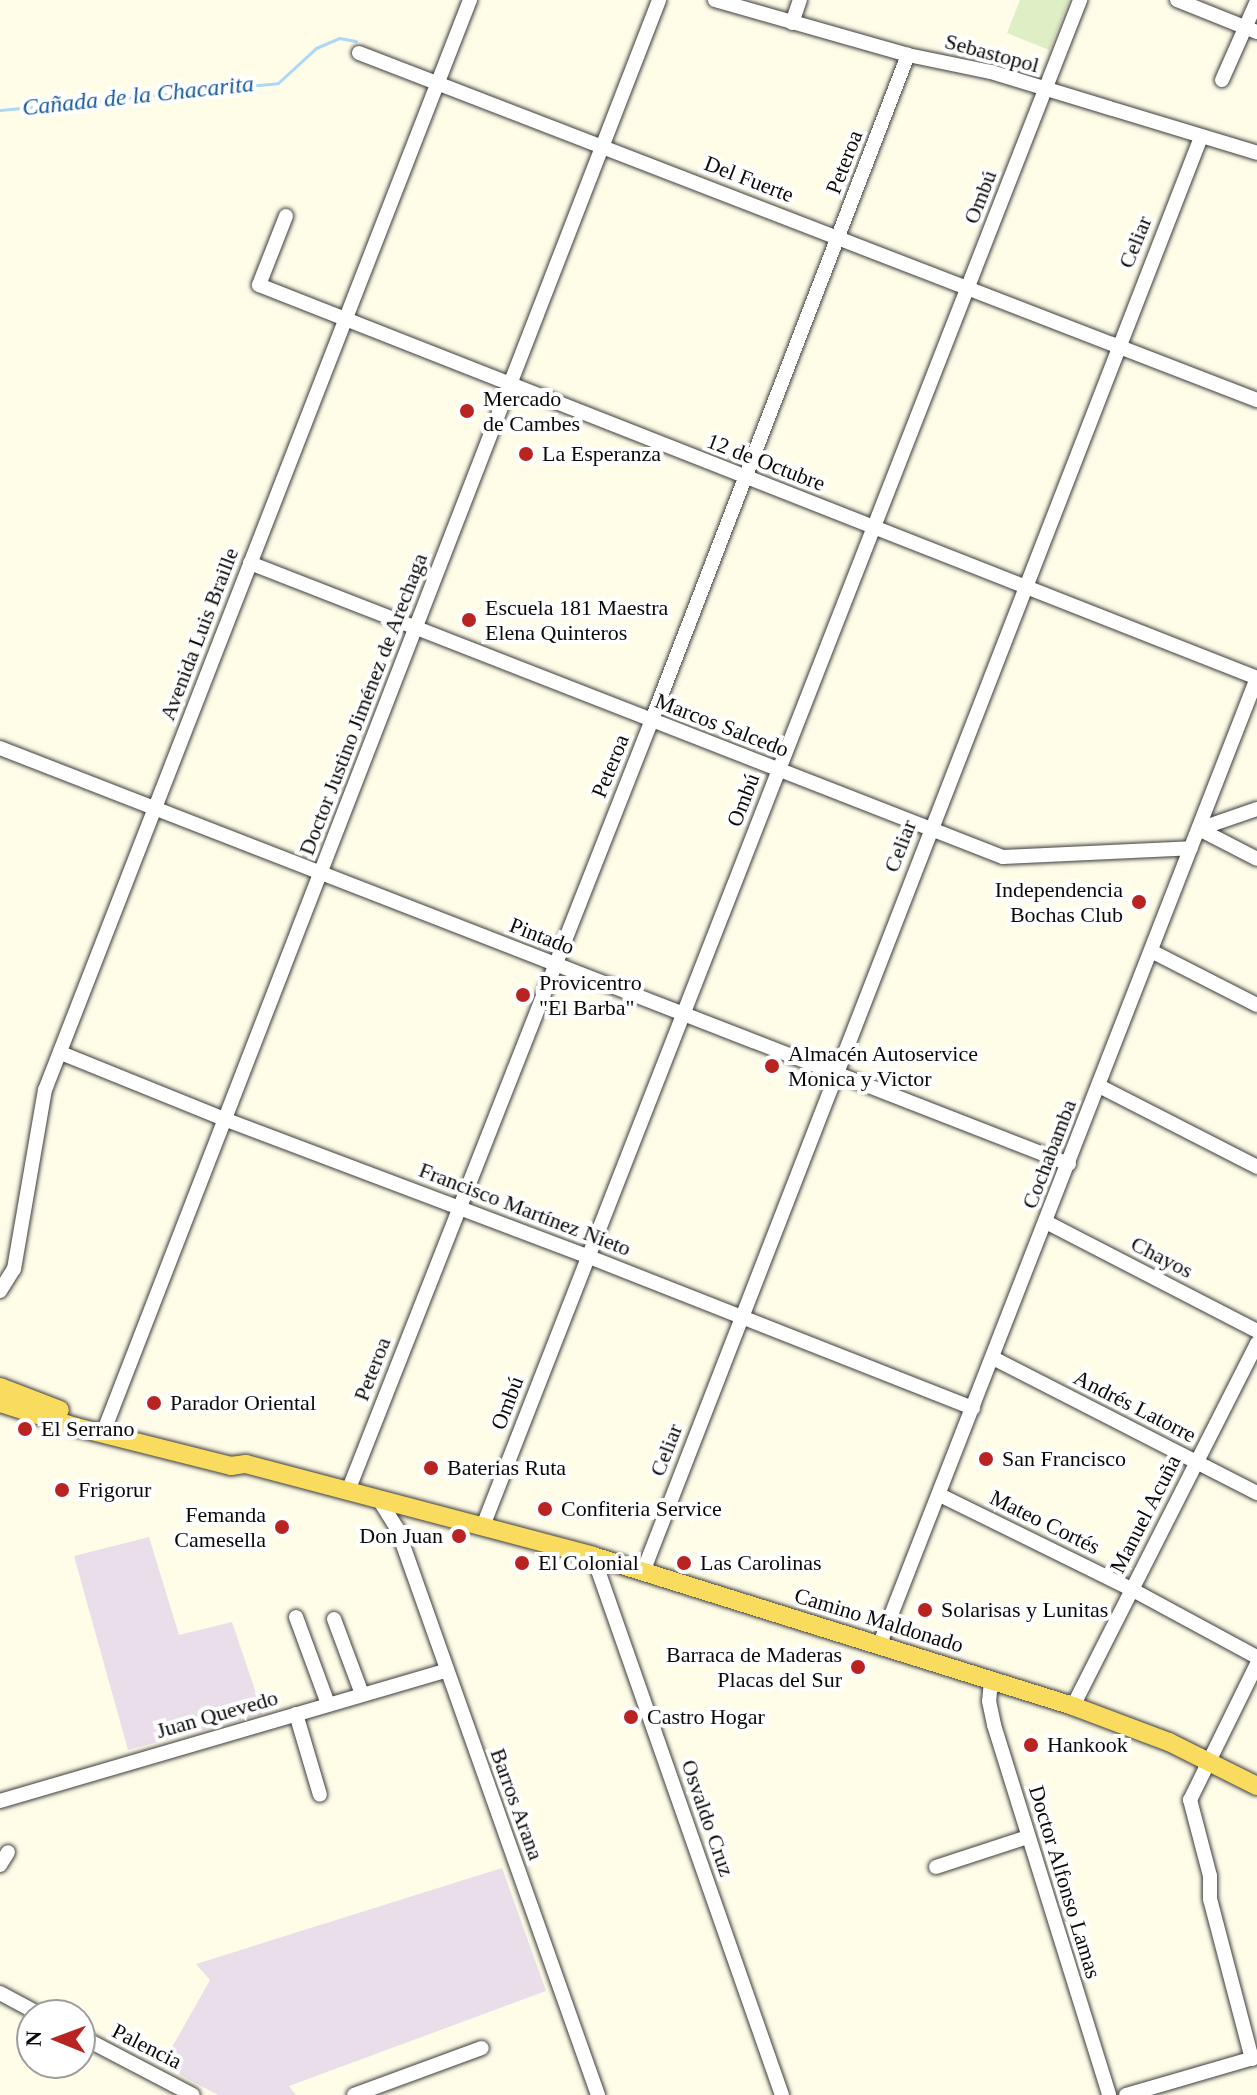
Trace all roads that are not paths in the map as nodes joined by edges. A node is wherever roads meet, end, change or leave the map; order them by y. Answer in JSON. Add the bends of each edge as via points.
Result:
{"nodes":[{"id":1,"x":470,"y":0,"type":"edge"},
{"id":2,"x":659,"y":0,"type":"edge"},
{"id":3,"x":715,"y":0,"type":"edge"},
{"id":4,"x":800,"y":0,"type":"edge"},
{"id":5,"x":1080,"y":0,"type":"edge"},
{"id":6,"x":1177,"y":0,"type":"edge"},
{"id":7,"x":1257,"y":1,"type":"edge"},
{"id":8,"x":792,"y":23,"type":"junction"},
{"id":9,"x":1251,"y":30,"type":"edge"},
{"id":10,"x":359,"y":53,"type":"dead end"},
{"id":11,"x":908,"y":55,"type":"junction"},
{"id":12,"x":1222,"y":80,"type":"dead end"},
{"id":13,"x":438,"y":81,"type":"junction"},
{"id":14,"x":1045,"y":90,"type":"junction"},
{"id":15,"x":1201,"y":137,"type":"junction"},
{"id":16,"x":604,"y":147,"type":"junction"},
{"id":17,"x":1257,"y":153,"type":"edge"},
{"id":18,"x":286,"y":216,"type":"dead end"},
{"id":19,"x":839,"y":237,"type":"junction"},
{"id":20,"x":968,"y":287,"type":"junction"},
{"id":21,"x":344,"y":321,"type":"junction"},
{"id":22,"x":1118,"y":345,"type":"junction"},
{"id":23,"x":509,"y":385,"type":"junction"},
{"id":24,"x":1257,"y":400,"type":"edge"},
{"id":25,"x":744,"y":476,"type":"junction"},
{"id":26,"x":873,"y":528,"type":"junction"},
{"id":27,"x":250,"y":563,"type":"junction"},
{"id":28,"x":1024,"y":587,"type":"junction"},
{"id":29,"x":415,"y":629,"type":"junction"},
{"id":30,"x":1257,"y":678,"type":"edge"},
{"id":31,"x":651,"y":722,"type":"junction"},
{"id":32,"x":0,"y":748,"type":"edge"},
{"id":33,"x":778,"y":771,"type":"junction"},
{"id":34,"x":155,"y":808,"type":"junction"},
{"id":35,"x":1257,"y":809,"type":"edge"},
{"id":36,"x":931,"y":829,"type":"junction"},
{"id":37,"x":1199,"y":829,"type":"junction"},
{"id":38,"x":1191,"y":848,"type":"junction"},
{"id":39,"x":1257,"y":859,"type":"edge"},
{"id":40,"x":321,"y":875,"type":"junction"},
{"id":41,"x":1151,"y":951,"type":"junction"},
{"id":42,"x":554,"y":964,"type":"junction"},
{"id":43,"x":1257,"y":1005,"type":"edge"},
{"id":44,"x":682,"y":1015,"type":"junction"},
{"id":45,"x":61,"y":1053,"type":"junction"},
{"id":46,"x":836,"y":1074,"type":"junction"},
{"id":47,"x":1099,"y":1086,"type":"junction"},
{"id":48,"x":224,"y":1119,"type":"junction"},
{"id":49,"x":1069,"y":1164,"type":"junction"},
{"id":50,"x":1257,"y":1167,"type":"edge"},
{"id":51,"x":458,"y":1207,"type":"junction"},
{"id":52,"x":1046,"y":1222,"type":"junction"},
{"id":53,"x":587,"y":1256,"type":"junction"},
{"id":54,"x":0,"y":1291,"type":"edge"},
{"id":55,"x":742,"y":1316,"type":"junction"},
{"id":56,"x":1257,"y":1331,"type":"edge"},
{"id":57,"x":1257,"y":1343,"type":"edge"},
{"id":58,"x":993,"y":1358,"type":"junction"},
{"id":59,"x":0,"y":1387,"type":"edge"},
{"id":60,"x":0,"y":1403,"type":"edge"},
{"id":61,"x":973,"y":1408,"type":"junction"},
{"id":62,"x":105,"y":1428,"type":"junction"},
{"id":63,"x":1196,"y":1462,"type":"junction"},
{"id":64,"x":348,"y":1491,"type":"junction"},
{"id":65,"x":1257,"y":1493,"type":"edge"},
{"id":66,"x":940,"y":1495,"type":"junction"},
{"id":67,"x":378,"y":1498,"type":"junction"},
{"id":68,"x":415,"y":1508,"type":"junction"},
{"id":69,"x":483,"y":1526,"type":"junction"},
{"id":70,"x":397,"y":1528,"type":"junction"},
{"id":71,"x":593,"y":1556,"type":"junction"},
{"id":72,"x":643,"y":1572,"type":"junction"},
{"id":73,"x":1131,"y":1589,"type":"junction"},
{"id":74,"x":296,"y":1617,"type":"dead end"},
{"id":75,"x":334,"y":1619,"type":"dead end"},
{"id":76,"x":879,"y":1646,"type":"junction"},
{"id":77,"x":1257,"y":1657,"type":"edge"},
{"id":78,"x":1257,"y":1664,"type":"edge"},
{"id":79,"x":447,"y":1670,"type":"junction"},
{"id":80,"x":991,"y":1680,"type":"junction"},
{"id":81,"x":362,"y":1694,"type":"junction"},
{"id":82,"x":328,"y":1704,"type":"junction"},
{"id":83,"x":1073,"y":1706,"type":"junction"},
{"id":84,"x":296,"y":1714,"type":"junction"},
{"id":85,"x":1209,"y":1760,"type":"junction"},
{"id":86,"x":1257,"y":1786,"type":"edge"},
{"id":87,"x":320,"y":1795,"type":"dead end"},
{"id":88,"x":0,"y":1801,"type":"edge"},
{"id":89,"x":1028,"y":1837,"type":"junction"},
{"id":90,"x":936,"y":1867,"type":"dead end"},
{"id":91,"x":96,"y":2044,"type":"edge"},
{"id":92,"x":482,"y":2048,"type":"dead end"},
{"id":93,"x":1255,"y":2058,"type":"edge"},
{"id":94,"x":193,"y":2095,"type":"edge"},
{"id":95,"x":354,"y":2095,"type":"edge"},
{"id":96,"x":598,"y":2095,"type":"edge"},
{"id":97,"x":782,"y":2095,"type":"edge"},
{"id":98,"x":1109,"y":2095,"type":"edge"},
{"id":99,"x":1126,"y":2095,"type":"edge"}],
"edges":[{"from":1,"to":13,"type":"street","name":"Avenida Luis Braille"},
{"from":2,"to":16,"type":"street","name":"Doctor Justino Jiménez de Arechaga"},
{"from":3,"to":8,"type":"street","name":"Sebastopol"},
{"from":4,"to":8,"type":"street"},
{"from":5,"to":14,"type":"street","name":"Ombú"},
{"from":6,"to":9,"type":"street"},
{"from":7,"to":9,"type":"street"},
{"from":8,"to":11,"type":"street","name":"Sebastopol"},
{"from":9,"to":12,"type":"street"},
{"from":10,"to":13,"type":"street","name":"Del Fuerte"},
{"from":11,"to":14,"type":"street","name":"Sebastopol","via":[[991,72]]},
{"from":11,"to":19,"type":"street","name":"Peteroa"},
{"from":13,"to":16,"type":"street","name":"Del Fuerte"},
{"from":13,"to":21,"type":"street","name":"Avenida Luis Braille"},
{"from":14,"to":15,"type":"street","name":"Sebastopol"},
{"from":14,"to":20,"type":"street","name":"Ombú"},
{"from":15,"to":17,"type":"street","name":"Sebastopol"},
{"from":15,"to":22,"type":"street","name":"Celiar"},
{"from":16,"to":19,"type":"street","name":"Del Fuerte"},
{"from":16,"to":23,"type":"street","name":"Doctor Justino Jiménez de Arechaga"},
{"from":18,"to":21,"type":"street","name":"12 de Octubre","via":[[259,285]]},
{"from":19,"to":20,"type":"street","name":"Del Fuerte"},
{"from":19,"to":25,"type":"street","name":"Peteroa"},
{"from":20,"to":22,"type":"street","name":"Del Fuerte"},
{"from":20,"to":26,"type":"street","name":"Ombú"},
{"from":21,"to":23,"type":"street","name":"12 de Octubre"},
{"from":21,"to":27,"type":"street","name":"Avenida Luis Braille"},
{"from":22,"to":24,"type":"street","name":"Del Fuerte"},
{"from":22,"to":28,"type":"street","name":"Celiar"},
{"from":23,"to":25,"type":"street","name":"12 de Octubre"},
{"from":23,"to":29,"type":"street","name":"Doctor Justino Jiménez de Arechaga"},
{"from":25,"to":26,"type":"street","name":"12 de Octubre"},
{"from":25,"to":31,"type":"street","name":"Peteroa"},
{"from":26,"to":28,"type":"street","name":"12 de Octubre"},
{"from":26,"to":33,"type":"street","name":"Ombú"},
{"from":27,"to":29,"type":"street","name":"Marcos Salcedo"},
{"from":27,"to":34,"type":"street","name":"Avenida Luis Braille"},
{"from":28,"to":30,"type":"street","name":"12 de Octubre"},
{"from":28,"to":36,"type":"street","name":"Celiar"},
{"from":29,"to":31,"type":"street","name":"Marcos Salcedo"},
{"from":29,"to":40,"type":"street","name":"Doctor Justino Jiménez de Arechaga"},
{"from":30,"to":37,"type":"street","name":"Cochabamba"},
{"from":31,"to":33,"type":"street","name":"Marcos Salcedo"},
{"from":31,"to":42,"type":"street","name":"Peteroa"},
{"from":32,"to":34,"type":"street","name":"Pintado"},
{"from":33,"to":36,"type":"street","name":"Marcos Salcedo"},
{"from":33,"to":44,"type":"street","name":"Ombú"},
{"from":34,"to":40,"type":"street","name":"Pintado"},
{"from":34,"to":45,"type":"street","name":"Avenida Luis Braille"},
{"from":35,"to":37,"type":"street"},
{"from":36,"to":38,"type":"street","name":"Marcos Salcedo","via":[[1013,858]]},
{"from":36,"to":46,"type":"street","name":"Celiar"},
{"from":37,"to":38,"type":"street","name":"Cochabamba"},
{"from":37,"to":39,"type":"street"},
{"from":38,"to":41,"type":"street","name":"Cochabamba"},
{"from":40,"to":42,"type":"street","name":"Pintado"},
{"from":40,"to":48,"type":"street","name":"Doctor Justino Jiménez de Arechaga"},
{"from":41,"to":43,"type":"street"},
{"from":41,"to":47,"type":"street","name":"Cochabamba"},
{"from":42,"to":44,"type":"street","name":"Pintado"},
{"from":42,"to":51,"type":"street","name":"Peteroa"},
{"from":44,"to":46,"type":"street","name":"Pintado"},
{"from":44,"to":53,"type":"street","name":"Ombú"},
{"from":45,"to":48,"type":"street","name":"Francisco Martínez Nieto"},
{"from":45,"to":54,"type":"street","name":"Avenida Luis Braille","via":[[45,1090],[14,1269]]},
{"from":46,"to":49,"type":"street","name":"Pintado"},
{"from":46,"to":55,"type":"street","name":"Celiar"},
{"from":47,"to":49,"type":"street","name":"Cochabamba"},
{"from":47,"to":50,"type":"street"},
{"from":48,"to":51,"type":"street","name":"Francisco Martínez Nieto"},
{"from":48,"to":62,"type":"street","name":"Doctor Justino Jiménez de Arechaga"},
{"from":49,"to":52,"type":"street","name":"Cochabamba"},
{"from":51,"to":53,"type":"street","name":"Francisco Martínez Nieto"},
{"from":51,"to":64,"type":"street","name":"Peteroa"},
{"from":52,"to":56,"type":"street","name":"Chayos"},
{"from":52,"to":58,"type":"street","name":"Cochabamba"},
{"from":53,"to":55,"type":"street","name":"Francisco Martínez Nieto"},
{"from":53,"to":69,"type":"street","name":"Ombú"},
{"from":55,"to":61,"type":"street","name":"Francisco Martínez Nieto"},
{"from":55,"to":72,"type":"street","name":"Celiar"},
{"from":57,"to":63,"type":"street","name":"Manuel Acuña"},
{"from":58,"to":61,"type":"street","name":"Cochabamba"},
{"from":58,"to":63,"type":"street","name":"Andrés Latorre"},
{"from":59,"to":62,"type":"main road","name":"Camino Maldonado"},
{"from":60,"to":62,"type":"main road","name":"Camino Maldonado"},
{"from":61,"to":66,"type":"street","name":"Cochabamba"},
{"from":62,"to":64,"type":"main road","name":"Camino Maldonado","via":[[231,1466],[246,1464]]},
{"from":63,"to":65,"type":"street","name":"Andrés Latorre"},
{"from":63,"to":73,"type":"street","name":"Manuel Acuña"},
{"from":64,"to":67,"type":"main road","name":"Camino Maldonado"},
{"from":66,"to":73,"type":"street","name":"Mateo Cortés"},
{"from":66,"to":76,"type":"street","name":"Cochabamba"},
{"from":67,"to":68,"type":"main road","name":"Camino Maldonado"},
{"from":67,"to":70,"type":"street","name":"Barros Arana"},
{"from":68,"to":69,"type":"main road","name":"Camino Maldonado"},
{"from":68,"to":70,"type":"street","via":[[404,1513]]},
{"from":69,"to":71,"type":"main road","name":"Camino Maldonado"},
{"from":70,"to":79,"type":"street","name":"Barros Arana"},
{"from":71,"to":72,"type":"main road","name":"Camino Maldonado"},
{"from":71,"to":97,"type":"street","name":"Osvaldo Cruz"},
{"from":72,"to":76,"type":"main road","name":"Camino Maldonado"},
{"from":73,"to":77,"type":"street","name":"Mateo Cortés"},
{"from":73,"to":83,"type":"street","name":"Manuel Acuña"},
{"from":74,"to":82,"type":"street"},
{"from":75,"to":81,"type":"street"},
{"from":76,"to":80,"type":"main road","name":"Camino Maldonado"},
{"from":78,"to":85,"type":"street"},
{"from":79,"to":81,"type":"street","name":"Juan Quevedo"},
{"from":79,"to":96,"type":"street","name":"Barros Arana"},
{"from":80,"to":83,"type":"main road","name":"Camino Maldonado"},
{"from":80,"to":89,"type":"street","name":"Doctor Alfonso Lamas","via":[[994,1725]]},
{"from":81,"to":82,"type":"street","name":"Juan Quevedo"},
{"from":82,"to":84,"type":"street","name":"Juan Quevedo"},
{"from":83,"to":85,"type":"main road","name":"Camino Maldonado"},
{"from":84,"to":87,"type":"street"},
{"from":84,"to":88,"type":"street","name":"Juan Quevedo"},
{"from":85,"to":86,"type":"main road","name":"Camino Maldonado"},
{"from":85,"to":93,"type":"street","via":[[1190,1800],[1210,1876],[1210,1899]]},
{"from":89,"to":90,"type":"street"},
{"from":89,"to":98,"type":"street","name":"Doctor Alfonso Lamas"},
{"from":91,"to":94,"type":"street","name":"Palencia"},
{"from":92,"to":95,"type":"street"},
{"from":93,"to":99,"type":"street"}]}
